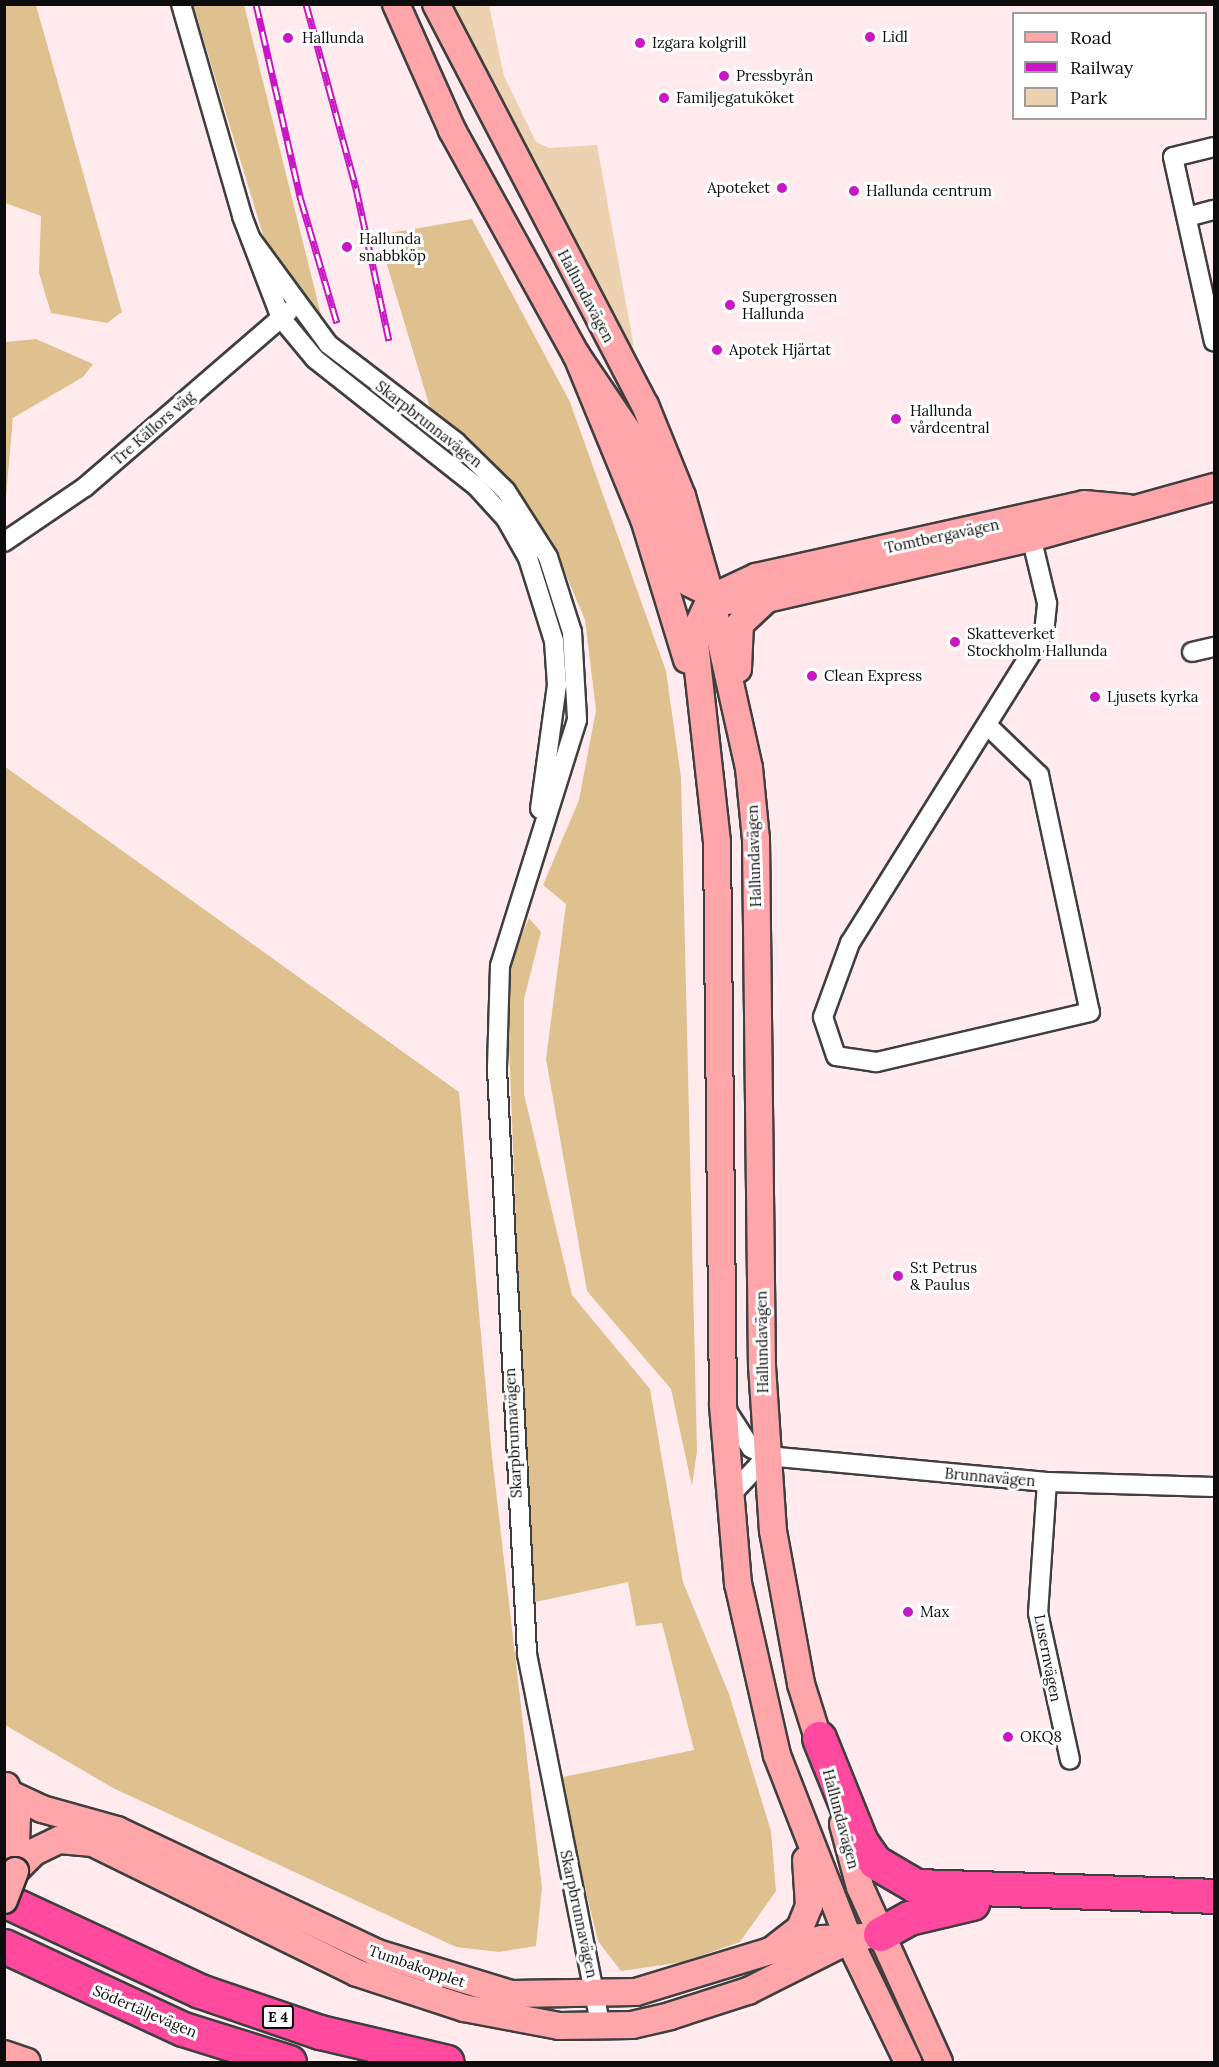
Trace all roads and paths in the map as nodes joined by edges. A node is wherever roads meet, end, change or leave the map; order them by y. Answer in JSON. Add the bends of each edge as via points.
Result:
{"nodes":[{"id":1,"x":181,"y":4,"type":"edge"},
{"id":2,"x":396,"y":4,"type":"edge"},
{"id":3,"x":436,"y":4,"type":"edge"},
{"id":4,"x":1215,"y":147,"type":"edge"},
{"id":5,"x":1215,"y":210,"type":"edge"},
{"id":6,"x":1187,"y":217,"type":"junction"},
{"id":7,"x":251,"y":239,"type":"junction"},
{"id":8,"x":296,"y":306,"type":"junction"},
{"id":9,"x":281,"y":318,"type":"junction"},
{"id":10,"x":1215,"y":342,"type":"edge"},
{"id":11,"x":576,"y":356,"type":"junction"},
{"id":12,"x":1215,"y":486,"type":"edge"},
{"id":13,"x":682,"y":496,"type":"junction"},
{"id":14,"x":1029,"y":528,"type":"junction"},
{"id":15,"x":4,"y":543,"type":"edge"},
{"id":16,"x":761,"y":588,"type":"junction"},
{"id":17,"x":711,"y":598,"type":"junction"},
{"id":18,"x":1215,"y":646,"type":"edge"},
{"id":19,"x":1192,"y":652,"type":"dead end"},
{"id":20,"x":700,"y":707,"type":"junction"},
{"id":21,"x":987,"y":725,"type":"junction"},
{"id":22,"x":749,"y":768,"type":"junction"},
{"id":23,"x":536,"y":840,"type":"junction"},
{"id":24,"x":723,"y":1404,"type":"junction"},
{"id":25,"x":767,"y":1456,"type":"junction"},
{"id":26,"x":1047,"y":1482,"type":"junction"},
{"id":27,"x":1215,"y":1487,"type":"edge"},
{"id":28,"x":729,"y":1497,"type":"junction"},
{"id":29,"x":819,"y":1738,"type":"junction"},
{"id":30,"x":1070,"y":1760,"type":"dead end"},
{"id":31,"x":779,"y":1761,"type":"junction"},
{"id":32,"x":7,"y":1788,"type":"edge"},
{"id":33,"x":8,"y":1890,"type":"edge"},
{"id":34,"x":1014,"y":1893,"type":"junction"},
{"id":35,"x":1215,"y":1896,"type":"edge"},
{"id":36,"x":864,"y":1937,"type":"junction"},
{"id":37,"x":4,"y":1946,"type":"edge"},
{"id":38,"x":770,"y":1951,"type":"junction"},
{"id":39,"x":870,"y":1989,"type":"junction"},
{"id":40,"x":748,"y":1991,"type":"junction"},
{"id":41,"x":597,"y":1996,"type":"junction"},
{"id":42,"x":600,"y":2024,"type":"junction"},
{"id":43,"x":4,"y":2054,"type":"edge"},
{"id":44,"x":27,"y":2062,"type":"edge"},
{"id":45,"x":290,"y":2062,"type":"edge"},
{"id":46,"x":447,"y":2062,"type":"edge"},
{"id":47,"x":908,"y":2062,"type":"edge"},
{"id":48,"x":939,"y":2062,"type":"edge"}],
"edges":[{"from":1,"to":7,"type":"street","name":"Skarpbrunnavägen"},
{"from":2,"to":11,"type":"main road","name":"Hallundavägen","via":[[452,130]]},
{"from":3,"to":13,"type":"main road","name":"Hallundavägen","via":[[645,405]]},
{"from":4,"to":6,"type":"street","via":[[1173,157]]},
{"from":5,"to":6,"type":"street"},
{"from":6,"to":10,"type":"street"},
{"from":7,"to":8,"type":"street","name":"Skarpbrunnavägen"},
{"from":7,"to":9,"type":"street","name":"Skarpbrunnavägen"},
{"from":8,"to":9,"type":"street","name":"Tre Källors väg"},
{"from":8,"to":23,"type":"street","name":"Skarpbrunnavägen","via":[[352,365],[481,464],[530,524],[548,557],[572,632],[577,720],[568,760]]},
{"from":9,"to":15,"type":"street","name":"Tre Källors väg","via":[[85,487]]},
{"from":9,"to":23,"type":"street","name":"Skarpbrunnavägen","via":[[315,359],[476,486],[506,519],[528,558],[554,642],[557,685]]},
{"from":11,"to":17,"type":"main road","name":"Hallundavägen","via":[[638,446],[689,583]]},
{"from":11,"to":20,"type":"main road","name":"Hallundavägen","via":[[644,519]]},
{"from":12,"to":14,"type":"main road","name":"Tomtbergavägen"},
{"from":13,"to":16,"type":"main road","name":"Tomtbergavägen","via":[[715,565]]},
{"from":13,"to":17,"type":"main road","name":"Hallundavägen"},
{"from":14,"to":16,"type":"main road","name":"Tomtbergavägen"},
{"from":14,"to":21,"type":"street","via":[[1047,603],[1044,633]]},
{"from":16,"to":17,"type":"main road","name":"Tomtbergavägen"},
{"from":16,"to":22,"type":"main road","via":[[737,642]]},
{"from":17,"to":20,"type":"main road","name":"Hallundavägen","via":[[694,634]]},
{"from":17,"to":22,"type":"main road","name":"Hallundavägen"},
{"from":18,"to":19,"type":"street"},
{"from":20,"to":24,"type":"main road","name":"Hallundavägen","via":[[717,842]]},
{"from":21,"to":21,"type":"street","via":[[850,943],[823,1017],[836,1056],[876,1062],[1090,1012],[1039,775]]},
{"from":22,"to":25,"type":"main road","name":"Hallundavägen","via":[[756,839]]},
{"from":23,"to":41,"type":"street","name":"Skarpbrunnavägen","via":[[500,966],[497,1069],[522,1609],[535,1713]]},
{"from":24,"to":25,"type":"street","via":[[741,1437]]},
{"from":24,"to":28,"type":"main road","name":"Hallundavägen"},
{"from":25,"to":26,"type":"street","name":"Brunnavägen"},
{"from":25,"to":28,"type":"street"},
{"from":25,"to":29,"type":"main road","name":"Hallundavägen","via":[[784,1605]]},
{"from":26,"to":27,"type":"street","name":"Brunnavägen"},
{"from":26,"to":30,"type":"street","name":"Lusernvägen","via":[[1038,1612]]},
{"from":28,"to":31,"type":"main road","name":"Hallundavägen","via":[[748,1640]]},
{"from":29,"to":34,"type":"highway","via":[[847,1817],[875,1862],[916,1886]]},
{"from":29,"to":36,"type":"main road","name":"Hallundavägen","via":[[860,1887]]},
{"from":31,"to":36,"type":"main road","name":"Hallundavägen"},
{"from":31,"to":38,"type":"main road","via":[[810,1893],[800,1928]]},
{"from":32,"to":33,"type":"main road","via":[[18,1832]]},
{"from":32,"to":41,"type":"main road","name":"Tumbakopplet","via":[[42,1809],[117,1830],[327,1931],[431,1972],[511,1994]]},
{"from":33,"to":42,"type":"main road","name":"Tumbakopplet","via":[[34,1852],[59,1840],[93,1843],[357,1973],[517,2022]]},
{"from":33,"to":46,"type":"highway","number":"E 4","via":[[200,1991],[320,2032]]},
{"from":34,"to":35,"type":"highway","via":[[1086,1888]]},
{"from":34,"to":36,"type":"highway","via":[[909,1918]]},
{"from":36,"to":38,"type":"main road","name":"Tumbakopplet","via":[[822,1939]]},
{"from":36,"to":39,"type":"main road","name":"Hallundavägen"},
{"from":36,"to":40,"type":"main road","name":"Tumbakopplet"},
{"from":36,"to":48,"type":"main road","name":"Hallundavägen","via":[[920,2022]]},
{"from":37,"to":45,"type":"highway","name":"Södertäljevägen","via":[[183,2029]]},
{"from":38,"to":41,"type":"main road","name":"Tumbakopplet","via":[[681,1981]]},
{"from":39,"to":40,"type":"main road","name":"Tumbakopplet","via":[[837,1970]]},
{"from":39,"to":47,"type":"main road","name":"Hallundavägen"},
{"from":40,"to":42,"type":"main road","name":"Tumbakopplet","via":[[632,2025]]},
{"from":41,"to":42,"type":"street","name":"Skarpbrunnavägen"},
{"from":43,"to":44,"type":"main road"}]}
